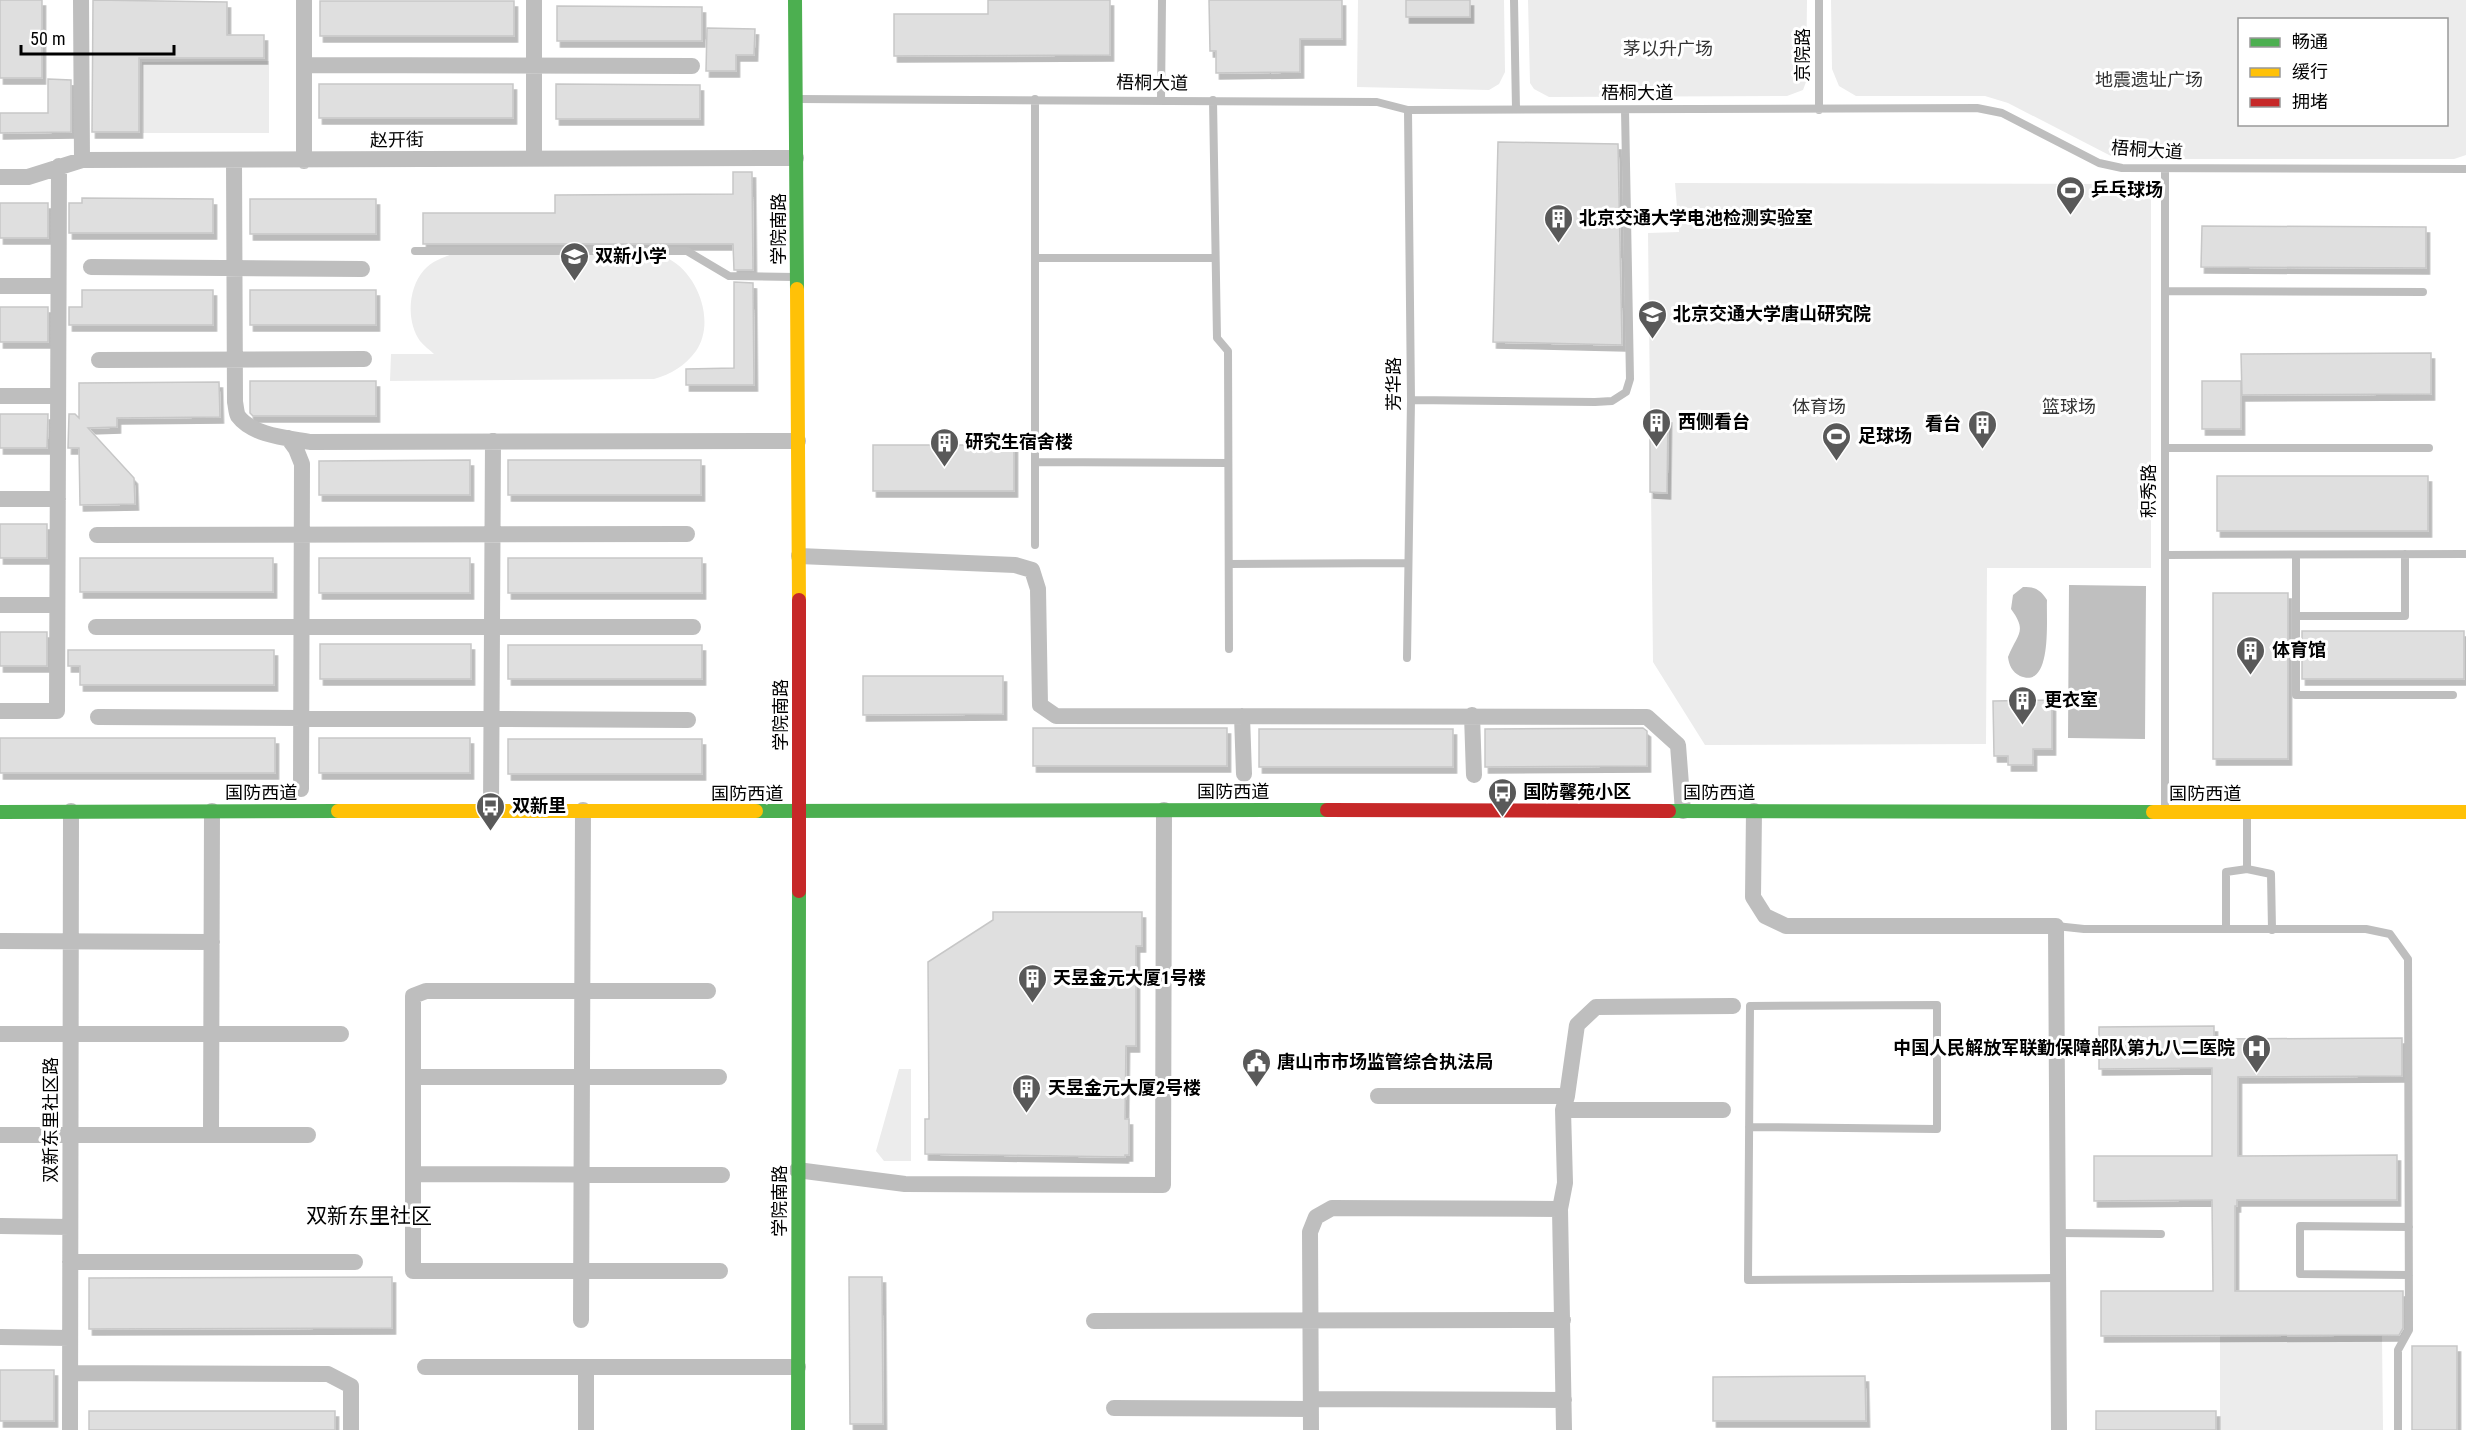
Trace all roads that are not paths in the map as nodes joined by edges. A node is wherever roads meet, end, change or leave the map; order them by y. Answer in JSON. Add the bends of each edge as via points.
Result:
{"nodes":[{"id":1,"x":81,"y":0,"type":"edge"},
{"id":2,"x":304,"y":0,"type":"edge"},
{"id":3,"x":534,"y":0,"type":"edge"},
{"id":4,"x":795,"y":0,"type":"edge"},
{"id":5,"x":1162,"y":0,"type":"edge"},
{"id":6,"x":1514,"y":0,"type":"edge"},
{"id":7,"x":1819,"y":0,"type":"edge"},
{"id":8,"x":304,"y":66,"type":"junction"},
{"id":9,"x":534,"y":66,"type":"junction"},
{"id":10,"x":692,"y":66,"type":"dead end"},
{"id":11,"x":795,"y":99,"type":"junction"},
{"id":12,"x":1035,"y":99,"type":"junction"},
{"id":13,"x":1161,"y":100,"type":"junction"},
{"id":14,"x":1213,"y":100,"type":"junction"},
{"id":15,"x":1516,"y":109,"type":"junction"},
{"id":16,"x":1408,"y":110,"type":"junction"},
{"id":17,"x":1625,"y":110,"type":"junction"},
{"id":18,"x":1819,"y":111,"type":"junction"},
{"id":19,"x":534,"y":158,"type":"junction"},
{"id":20,"x":796,"y":158,"type":"junction"},
{"id":21,"x":82,"y":160,"type":"junction"},
{"id":22,"x":234,"y":161,"type":"junction"},
{"id":23,"x":304,"y":161,"type":"junction"},
{"id":24,"x":59,"y":166,"type":"junction"},
{"id":25,"x":2466,"y":169,"type":"edge"},
{"id":26,"x":2165,"y":170,"type":"junction"},
{"id":27,"x":0,"y":177,"type":"edge"},
{"id":28,"x":415,"y":251,"type":"dead end"},
{"id":29,"x":1035,"y":258,"type":"junction"},
{"id":30,"x":1214,"y":258,"type":"junction"},
{"id":31,"x":91,"y":267,"type":"dead end"},
{"id":32,"x":234,"y":268,"type":"junction"},
{"id":33,"x":362,"y":269,"type":"dead end"},
{"id":34,"x":797,"y":276,"type":"junction"},
{"id":35,"x":0,"y":286,"type":"edge"},
{"id":36,"x":58,"y":286,"type":"junction"},
{"id":37,"x":2165,"y":291,"type":"junction"},
{"id":38,"x":2423,"y":292,"type":"dead end"},
{"id":39,"x":235,"y":359,"type":"junction"},
{"id":40,"x":364,"y":359,"type":"dead end"},
{"id":41,"x":99,"y":360,"type":"dead end"},
{"id":42,"x":0,"y":396,"type":"edge"},
{"id":43,"x":58,"y":396,"type":"junction"},
{"id":44,"x":1411,"y":400,"type":"junction"},
{"id":45,"x":288,"y":438,"type":"junction"},
{"id":46,"x":493,"y":441,"type":"junction"},
{"id":47,"x":798,"y":441,"type":"junction"},
{"id":48,"x":2165,"y":448,"type":"junction"},
{"id":49,"x":2429,"y":448,"type":"dead end"},
{"id":50,"x":1035,"y":462,"type":"junction"},
{"id":51,"x":1228,"y":463,"type":"junction"},
{"id":52,"x":0,"y":499,"type":"edge"},
{"id":53,"x":58,"y":499,"type":"junction"},
{"id":54,"x":687,"y":534,"type":"dead end"},
{"id":55,"x":97,"y":535,"type":"dead end"},
{"id":56,"x":303,"y":535,"type":"junction"},
{"id":57,"x":493,"y":535,"type":"junction"},
{"id":58,"x":1035,"y":545,"type":"dead end"},
{"id":59,"x":2404,"y":554,"type":"junction"},
{"id":60,"x":2466,"y":554,"type":"edge"},
{"id":61,"x":2166,"y":555,"type":"junction"},
{"id":62,"x":2296,"y":555,"type":"junction"},
{"id":63,"x":799,"y":556,"type":"junction"},
{"id":64,"x":1408,"y":562,"type":"junction"},
{"id":65,"x":1229,"y":564,"type":"junction"},
{"id":66,"x":0,"y":605,"type":"edge"},
{"id":67,"x":57,"y":605,"type":"junction"},
{"id":68,"x":2296,"y":616,"type":"junction"},
{"id":69,"x":96,"y":627,"type":"dead end"},
{"id":70,"x":693,"y":627,"type":"dead end"},
{"id":71,"x":303,"y":628,"type":"junction"},
{"id":72,"x":492,"y":629,"type":"junction"},
{"id":73,"x":1229,"y":649,"type":"dead end"},
{"id":74,"x":1407,"y":658,"type":"dead end"},
{"id":75,"x":2453,"y":696,"type":"dead end"},
{"id":76,"x":0,"y":711,"type":"edge"},
{"id":77,"x":1472,"y":715,"type":"junction"},
{"id":78,"x":1242,"y":716,"type":"junction"},
{"id":79,"x":98,"y":717,"type":"dead end"},
{"id":80,"x":302,"y":718,"type":"junction"},
{"id":81,"x":492,"y":719,"type":"junction"},
{"id":82,"x":688,"y":720,"type":"dead end"},
{"id":83,"x":1244,"y":774,"type":"dead end"},
{"id":84,"x":1474,"y":775,"type":"dead end"},
{"id":85,"x":301,"y":789,"type":"dead end"},
{"id":86,"x":491,"y":810,"type":"junction"},
{"id":87,"x":583,"y":810,"type":"junction"},
{"id":88,"x":1164,"y":810,"type":"junction"},
{"id":89,"x":70,"y":811,"type":"junction"},
{"id":90,"x":212,"y":811,"type":"junction"},
{"id":91,"x":1683,"y":811,"type":"junction"},
{"id":92,"x":1754,"y":811,"type":"junction"},
{"id":93,"x":0,"y":812,"type":"edge"},
{"id":94,"x":799,"y":812,"type":"junction"},
{"id":95,"x":2165,"y":812,"type":"junction"},
{"id":96,"x":2247,"y":812,"type":"junction"},
{"id":97,"x":2466,"y":812,"type":"edge"},
{"id":98,"x":2247,"y":869,"type":"junction"},
{"id":99,"x":2056,"y":926,"type":"junction"},
{"id":100,"x":2226,"y":929,"type":"junction"},
{"id":101,"x":2272,"y":930,"type":"junction"},
{"id":102,"x":0,"y":941,"type":"edge"},
{"id":103,"x":70,"y":941,"type":"junction"},
{"id":104,"x":212,"y":942,"type":"junction"},
{"id":105,"x":583,"y":991,"type":"junction"},
{"id":106,"x":708,"y":991,"type":"dead end"},
{"id":107,"x":1733,"y":1006,"type":"dead end"},
{"id":108,"x":0,"y":1034,"type":"edge"},
{"id":109,"x":211,"y":1034,"type":"junction"},
{"id":110,"x":341,"y":1034,"type":"dead end"},
{"id":111,"x":70,"y":1035,"type":"junction"},
{"id":112,"x":413,"y":1077,"type":"junction"},
{"id":113,"x":582,"y":1077,"type":"junction"},
{"id":114,"x":719,"y":1077,"type":"dead end"},
{"id":115,"x":1378,"y":1096,"type":"dead end"},
{"id":116,"x":1565,"y":1103,"type":"junction"},
{"id":117,"x":1723,"y":1110,"type":"dead end"},
{"id":118,"x":1749,"y":1127,"type":"junction"},
{"id":119,"x":0,"y":1135,"type":"edge"},
{"id":120,"x":70,"y":1135,"type":"junction"},
{"id":121,"x":211,"y":1135,"type":"junction"},
{"id":122,"x":308,"y":1135,"type":"dead end"},
{"id":123,"x":797,"y":1170,"type":"junction"},
{"id":124,"x":413,"y":1174,"type":"junction"},
{"id":125,"x":582,"y":1174,"type":"junction"},
{"id":126,"x":722,"y":1175,"type":"dead end"},
{"id":127,"x":1560,"y":1209,"type":"junction"},
{"id":128,"x":0,"y":1226,"type":"edge"},
{"id":129,"x":70,"y":1227,"type":"junction"},
{"id":130,"x":2409,"y":1227,"type":"junction"},
{"id":131,"x":2058,"y":1233,"type":"junction"},
{"id":132,"x":2162,"y":1234,"type":"dead end"},
{"id":133,"x":70,"y":1262,"type":"junction"},
{"id":134,"x":355,"y":1262,"type":"dead end"},
{"id":135,"x":582,"y":1271,"type":"junction"},
{"id":136,"x":720,"y":1271,"type":"dead end"},
{"id":137,"x":2409,"y":1275,"type":"junction"},
{"id":138,"x":2058,"y":1278,"type":"junction"},
{"id":139,"x":582,"y":1320,"type":"dead end"},
{"id":140,"x":1563,"y":1320,"type":"junction"},
{"id":141,"x":1094,"y":1321,"type":"dead end"},
{"id":142,"x":1310,"y":1322,"type":"junction"},
{"id":143,"x":0,"y":1337,"type":"edge"},
{"id":144,"x":70,"y":1338,"type":"junction"},
{"id":145,"x":425,"y":1367,"type":"dead end"},
{"id":146,"x":798,"y":1367,"type":"junction"},
{"id":147,"x":586,"y":1368,"type":"junction"},
{"id":148,"x":70,"y":1373,"type":"junction"},
{"id":149,"x":1564,"y":1400,"type":"junction"},
{"id":150,"x":1311,"y":1404,"type":"junction"},
{"id":151,"x":1114,"y":1408,"type":"dead end"},
{"id":152,"x":70,"y":1430,"type":"edge"},
{"id":153,"x":351,"y":1430,"type":"edge"},
{"id":154,"x":586,"y":1430,"type":"edge"},
{"id":155,"x":798,"y":1430,"type":"edge"},
{"id":156,"x":1311,"y":1430,"type":"edge"},
{"id":157,"x":1564,"y":1430,"type":"edge"},
{"id":158,"x":2059,"y":1430,"type":"edge"},
{"id":159,"x":2398,"y":1430,"type":"edge"}],
"edges":[{"from":1,"to":21,"type":"street"},
{"from":2,"to":8,"type":"street"},
{"from":3,"to":9,"type":"street"},
{"from":4,"to":11,"type":"street","name":"学院南路"},
{"from":5,"to":13,"type":"lane"},
{"from":6,"to":15,"type":"lane"},
{"from":7,"to":18,"type":"lane","name":"京院路"},
{"from":8,"to":9,"type":"street"},
{"from":8,"to":23,"type":"street"},
{"from":9,"to":10,"type":"street"},
{"from":9,"to":19,"type":"street"},
{"from":11,"to":12,"type":"lane","name":"梧桐大道"},
{"from":11,"to":20,"type":"street","name":"学院南路"},
{"from":12,"to":13,"type":"lane","name":"梧桐大道"},
{"from":12,"to":29,"type":"lane"},
{"from":13,"to":14,"type":"lane","name":"梧桐大道"},
{"from":14,"to":16,"type":"lane","name":"梧桐大道","via":[[1377,102]]},
{"from":14,"to":30,"type":"lane"},
{"from":15,"to":16,"type":"lane","name":"梧桐大道"},
{"from":15,"to":17,"type":"lane","name":"梧桐大道"},
{"from":16,"to":44,"type":"lane","name":"芳华路"},
{"from":17,"to":18,"type":"lane","name":"梧桐大道"},
{"from":17,"to":44,"type":"lane","via":[[1630,380],[1626,392],[1612,401],[1595,402]]},
{"from":18,"to":26,"type":"lane","name":"梧桐大道","via":[[1977,108],[2002,112],[2099,163]]},
{"from":19,"to":20,"type":"street","name":"赵开街"},
{"from":19,"to":23,"type":"street","name":"赵开街"},
{"from":20,"to":34,"type":"street","name":"学院南路"},
{"from":21,"to":22,"type":"street","name":"赵开街"},
{"from":21,"to":24,"type":"street","name":"赵开街"},
{"from":22,"to":23,"type":"street","name":"赵开街"},
{"from":22,"to":32,"type":"street"},
{"from":24,"to":27,"type":"street","name":"赵开街","via":[[28,177]]},
{"from":24,"to":36,"type":"street"},
{"from":25,"to":26,"type":"lane","name":"梧桐大道"},
{"from":26,"to":37,"type":"lane","name":"积秀路"},
{"from":28,"to":34,"type":"lane","via":[[687,251],[729,276]]},
{"from":29,"to":30,"type":"lane"},
{"from":29,"to":50,"type":"lane"},
{"from":30,"to":51,"type":"lane","via":[[1217,338],[1228,351]]},
{"from":31,"to":32,"type":"street"},
{"from":32,"to":33,"type":"street"},
{"from":32,"to":39,"type":"street"},
{"from":34,"to":47,"type":"street","name":"学院南路"},
{"from":35,"to":36,"type":"street"},
{"from":36,"to":43,"type":"street"},
{"from":37,"to":38,"type":"lane"},
{"from":37,"to":48,"type":"lane","name":"积秀路"},
{"from":39,"to":40,"type":"street"},
{"from":39,"to":41,"type":"street"},
{"from":39,"to":45,"type":"street","via":[[238,415],[255,429]]},
{"from":42,"to":43,"type":"street"},
{"from":43,"to":53,"type":"street"},
{"from":44,"to":64,"type":"lane","name":"芳华路"},
{"from":45,"to":46,"type":"street"},
{"from":45,"to":56,"type":"street","via":[[302,464]]},
{"from":46,"to":47,"type":"street"},
{"from":46,"to":57,"type":"street"},
{"from":47,"to":63,"type":"street","name":"学院南路"},
{"from":48,"to":49,"type":"lane"},
{"from":48,"to":61,"type":"lane","name":"积秀路"},
{"from":50,"to":51,"type":"lane"},
{"from":50,"to":58,"type":"lane"},
{"from":51,"to":65,"type":"lane"},
{"from":52,"to":53,"type":"street"},
{"from":53,"to":67,"type":"street"},
{"from":54,"to":57,"type":"street"},
{"from":55,"to":56,"type":"street"},
{"from":56,"to":57,"type":"street"},
{"from":56,"to":71,"type":"street"},
{"from":57,"to":72,"type":"street"},
{"from":59,"to":60,"type":"lane"},
{"from":59,"to":62,"type":"lane"},
{"from":59,"to":68,"type":"lane","via":[[2405,616]]},
{"from":61,"to":62,"type":"lane"},
{"from":61,"to":95,"type":"lane","name":"积秀路"},
{"from":62,"to":68,"type":"lane"},
{"from":63,"to":78,"type":"street","via":[[1016,565],[1032,570],[1038,590],[1040,705],[1056,716]]},
{"from":63,"to":94,"type":"street","name":"学院南路"},
{"from":64,"to":65,"type":"lane"},
{"from":64,"to":74,"type":"lane","name":"芳华路"},
{"from":65,"to":73,"type":"lane"},
{"from":66,"to":67,"type":"street"},
{"from":67,"to":76,"type":"street","via":[[57,711]]},
{"from":68,"to":75,"type":"lane","via":[[2296,696]]},
{"from":69,"to":71,"type":"street"},
{"from":70,"to":72,"type":"street"},
{"from":71,"to":72,"type":"street"},
{"from":71,"to":80,"type":"street"},
{"from":72,"to":81,"type":"street"},
{"from":77,"to":78,"type":"street"},
{"from":77,"to":84,"type":"street"},
{"from":77,"to":91,"type":"street","via":[[1647,717],[1678,745]]},
{"from":78,"to":83,"type":"street"},
{"from":79,"to":80,"type":"street"},
{"from":80,"to":81,"type":"street"},
{"from":80,"to":85,"type":"street"},
{"from":81,"to":82,"type":"street"},
{"from":81,"to":86,"type":"street"},
{"from":86,"to":87,"type":"street","name":"国防西道"},
{"from":86,"to":90,"type":"street","name":"国防西道"},
{"from":87,"to":94,"type":"street","name":"国防西道"},
{"from":87,"to":105,"type":"street"},
{"from":88,"to":91,"type":"street","name":"国防西道"},
{"from":88,"to":94,"type":"street","name":"国防西道"},
{"from":88,"to":123,"type":"street","via":[[1163,1185],[905,1184]]},
{"from":89,"to":90,"type":"street","name":"国防西道"},
{"from":89,"to":93,"type":"street","name":"国防西道"},
{"from":89,"to":103,"type":"street","name":"双新东里社区路"},
{"from":90,"to":104,"type":"street"},
{"from":91,"to":92,"type":"street","name":"国防西道"},
{"from":92,"to":95,"type":"street","name":"国防西道"},
{"from":92,"to":99,"type":"street","via":[[1753,897],[1765,916],[1786,926]]},
{"from":94,"to":123,"type":"street","name":"学院南路"},
{"from":95,"to":96,"type":"street","name":"国防西道"},
{"from":96,"to":97,"type":"street","name":"国防西道"},
{"from":96,"to":98,"type":"lane"},
{"from":98,"to":100,"type":"lane","via":[[2226,872]]},
{"from":98,"to":101,"type":"lane","via":[[2271,874]]},
{"from":99,"to":100,"type":"lane"},
{"from":99,"to":131,"type":"street"},
{"from":100,"to":101,"type":"lane"},
{"from":101,"to":130,"type":"lane","via":[[2366,929],[2390,934],[2408,959]]},
{"from":102,"to":103,"type":"street"},
{"from":103,"to":104,"type":"street"},
{"from":103,"to":111,"type":"street","name":"双新东里社区路"},
{"from":104,"to":109,"type":"street"},
{"from":105,"to":106,"type":"street"},
{"from":105,"to":112,"type":"street","via":[[426,991],[413,996]]},
{"from":105,"to":113,"type":"street"},
{"from":107,"to":116,"type":"street","via":[[1596,1007],[1577,1025]]},
{"from":108,"to":111,"type":"street"},
{"from":109,"to":110,"type":"street"},
{"from":109,"to":111,"type":"street"},
{"from":109,"to":121,"type":"street"},
{"from":111,"to":120,"type":"street","name":"双新东里社区路"},
{"from":112,"to":113,"type":"street"},
{"from":112,"to":124,"type":"street"},
{"from":113,"to":114,"type":"street"},
{"from":113,"to":125,"type":"street"},
{"from":115,"to":116,"type":"street"},
{"from":116,"to":117,"type":"street"},
{"from":116,"to":127,"type":"street","via":[[1565,1183]]},
{"from":118,"to":118,"type":"lane","via":[[1750,1006],[1937,1005],[1937,1130]]},
{"from":118,"to":138,"type":"lane","via":[[1748,1280]]},
{"from":119,"to":120,"type":"street"},
{"from":120,"to":121,"type":"street"},
{"from":120,"to":129,"type":"street","name":"双新东里社区路"},
{"from":121,"to":122,"type":"street"},
{"from":123,"to":146,"type":"street","name":"学院南路"},
{"from":124,"to":125,"type":"street"},
{"from":124,"to":135,"type":"street","via":[[413,1271]]},
{"from":125,"to":126,"type":"street"},
{"from":125,"to":135,"type":"street"},
{"from":127,"to":140,"type":"street"},
{"from":127,"to":142,"type":"street","via":[[1332,1208],[1316,1217],[1310,1232]]},
{"from":128,"to":129,"type":"street"},
{"from":129,"to":133,"type":"street","name":"双新东里社区路"},
{"from":130,"to":137,"type":"lane"},
{"from":130,"to":137,"type":"lane","via":[[2300,1226],[2300,1274]]},
{"from":131,"to":132,"type":"lane"},
{"from":131,"to":138,"type":"street"},
{"from":133,"to":134,"type":"street"},
{"from":133,"to":144,"type":"street","name":"双新东里社区路"},
{"from":135,"to":136,"type":"street"},
{"from":135,"to":139,"type":"street"},
{"from":137,"to":159,"type":"lane","via":[[2409,1330],[2398,1350]]},
{"from":138,"to":158,"type":"street"},
{"from":140,"to":142,"type":"street"},
{"from":140,"to":149,"type":"street"},
{"from":141,"to":142,"type":"street"},
{"from":142,"to":150,"type":"street"},
{"from":143,"to":144,"type":"street"},
{"from":144,"to":148,"type":"street","name":"双新东里社区路"},
{"from":145,"to":147,"type":"street"},
{"from":146,"to":147,"type":"street"},
{"from":146,"to":155,"type":"street","name":"学院南路"},
{"from":147,"to":154,"type":"street"},
{"from":148,"to":152,"type":"street","name":"双新东里社区路"},
{"from":148,"to":153,"type":"street","via":[[328,1374],[351,1386]]},
{"from":149,"to":150,"type":"street"},
{"from":149,"to":157,"type":"street"},
{"from":150,"to":151,"type":"street"},
{"from":150,"to":156,"type":"street"}]}
